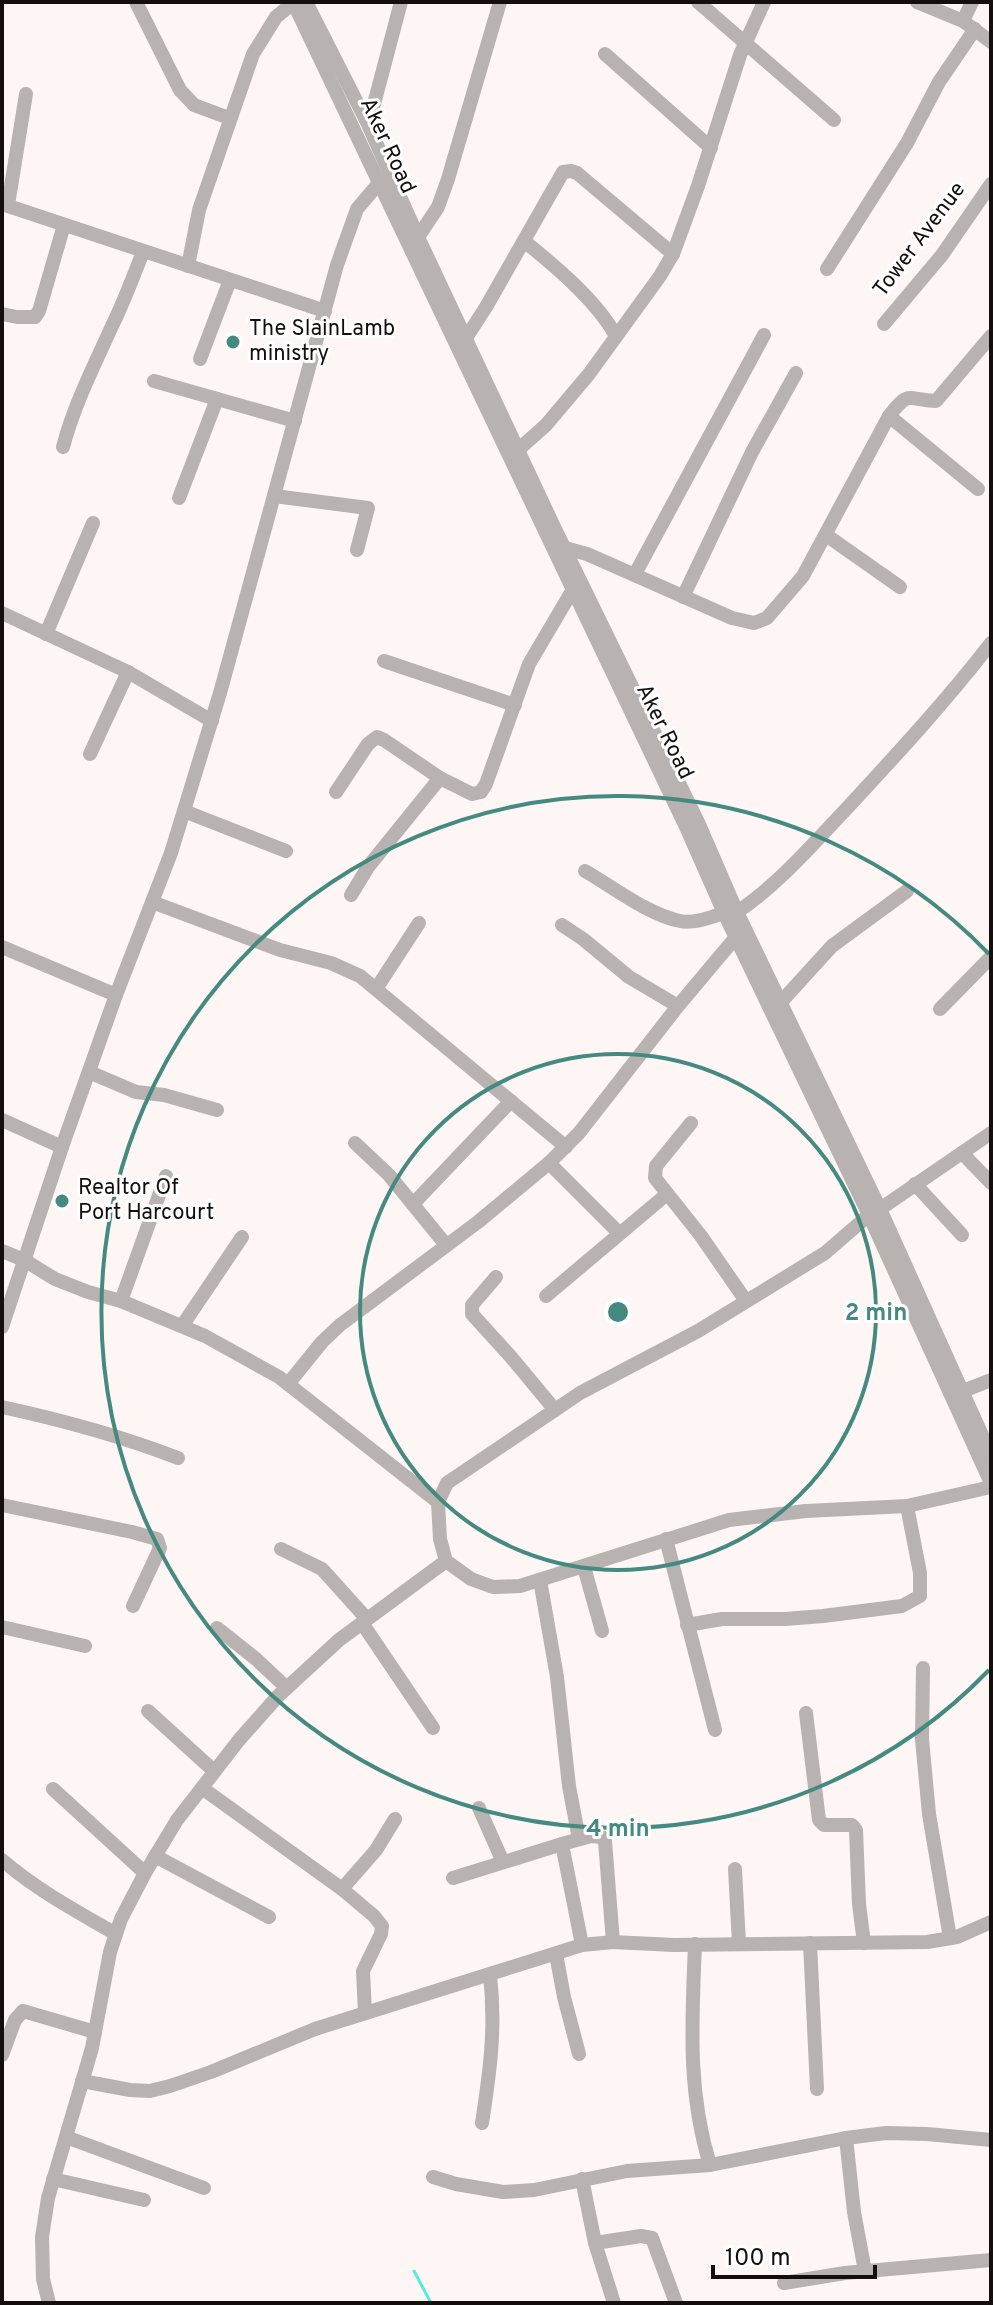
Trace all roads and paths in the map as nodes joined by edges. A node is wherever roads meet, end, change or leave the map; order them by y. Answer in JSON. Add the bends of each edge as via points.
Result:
{"nodes":[{"id":1,"x":136,"y":2,"type":"edge"},
{"id":2,"x":293,"y":2,"type":"edge"},
{"id":3,"x":306,"y":2,"type":"edge"},
{"id":4,"x":401,"y":2,"type":"edge"},
{"id":5,"x":500,"y":2,"type":"edge"},
{"id":6,"x":698,"y":2,"type":"edge"},
{"id":7,"x":764,"y":2,"type":"edge"},
{"id":8,"x":917,"y":2,"type":"edge"},
{"id":9,"x":972,"y":2,"type":"edge"},
{"id":10,"x":969,"y":25,"type":"junction"},
{"id":11,"x":991,"y":42,"type":"edge"},
{"id":12,"x":745,"y":43,"type":"junction"},
{"id":13,"x":605,"y":54,"type":"dead end"},
{"id":14,"x":26,"y":94,"type":"dead end"},
{"id":15,"x":229,"y":118,"type":"junction"},
{"id":16,"x":366,"y":120,"type":"junction"},
{"id":17,"x":834,"y":120,"type":"dead end"},
{"id":18,"x":711,"y":148,"type":"junction"},
{"id":19,"x":379,"y":183,"type":"junction"},
{"id":20,"x":991,"y":184,"type":"edge"},
{"id":21,"x":5,"y":204,"type":"edge"},
{"id":22,"x":64,"y":225,"type":"junction"},
{"id":23,"x":418,"y":237,"type":"junction"},
{"id":24,"x":524,"y":241,"type":"junction"},
{"id":25,"x":143,"y":252,"type":"junction"},
{"id":26,"x":673,"y":254,"type":"junction"},
{"id":27,"x":188,"y":266,"type":"junction"},
{"id":28,"x":827,"y":269,"type":"dead end"},
{"id":29,"x":230,"y":280,"type":"junction"},
{"id":30,"x":325,"y":311,"type":"junction"},
{"id":31,"x":2,"y":314,"type":"edge"},
{"id":32,"x":884,"y":324,"type":"dead end"},
{"id":33,"x":764,"y":335,"type":"dead end"},
{"id":34,"x":616,"y":336,"type":"junction"},
{"id":35,"x":991,"y":336,"type":"edge"},
{"id":36,"x":466,"y":338,"type":"junction"},
{"id":37,"x":200,"y":359,"type":"dead end"},
{"id":38,"x":796,"y":373,"type":"dead end"},
{"id":39,"x":154,"y":381,"type":"dead end"},
{"id":40,"x":488,"y":397,"type":"junction"},
{"id":41,"x":217,"y":399,"type":"junction"},
{"id":42,"x":889,"y":416,"type":"junction"},
{"id":43,"x":295,"y":421,"type":"junction"},
{"id":44,"x":63,"y":447,"type":"dead end"},
{"id":45,"x":519,"y":449,"type":"junction"},
{"id":46,"x":978,"y":489,"type":"dead end"},
{"id":47,"x":274,"y":496,"type":"junction"},
{"id":48,"x":179,"y":498,"type":"dead end"},
{"id":49,"x":93,"y":523,"type":"dead end"},
{"id":50,"x":826,"y":535,"type":"junction"},
{"id":51,"x":565,"y":548,"type":"junction"},
{"id":52,"x":357,"y":550,"type":"dead end"},
{"id":53,"x":635,"y":574,"type":"junction"},
{"id":54,"x":900,"y":587,"type":"dead end"},
{"id":55,"x":572,"y":591,"type":"junction"},
{"id":56,"x":683,"y":597,"type":"junction"},
{"id":57,"x":2,"y":613,"type":"edge"},
{"id":58,"x":46,"y":634,"type":"junction"},
{"id":59,"x":991,"y":643,"type":"edge"},
{"id":60,"x":384,"y":661,"type":"dead end"},
{"id":61,"x":128,"y":672,"type":"junction"},
{"id":62,"x":515,"y":705,"type":"junction"},
{"id":63,"x":212,"y":721,"type":"junction"},
{"id":64,"x":90,"y":754,"type":"dead end"},
{"id":65,"x":440,"y":778,"type":"junction"},
{"id":66,"x":336,"y":792,"type":"dead end"},
{"id":67,"x":184,"y":811,"type":"junction"},
{"id":68,"x":703,"y":850,"type":"junction"},
{"id":69,"x":286,"y":851,"type":"dead end"},
{"id":70,"x":585,"y":871,"type":"dead end"},
{"id":71,"x":907,"y":891,"type":"dead end"},
{"id":72,"x":351,"y":895,"type":"dead end"},
{"id":73,"x":152,"y":902,"type":"junction"},
{"id":74,"x":730,"y":912,"type":"junction"},
{"id":75,"x":419,"y":923,"type":"dead end"},
{"id":76,"x":562,"y":925,"type":"dead end"},
{"id":77,"x":736,"y":937,"type":"junction"},
{"id":78,"x":4,"y":953,"type":"edge"},
{"id":79,"x":991,"y":957,"type":"edge"},
{"id":80,"x":376,"y":989,"type":"junction"},
{"id":81,"x":116,"y":995,"type":"junction"},
{"id":82,"x":781,"y":1002,"type":"junction"},
{"id":83,"x":678,"y":1006,"type":"junction"},
{"id":84,"x":940,"y":1009,"type":"dead end"},
{"id":85,"x":89,"y":1072,"type":"junction"},
{"id":86,"x":511,"y":1101,"type":"junction"},
{"id":87,"x":217,"y":1110,"type":"dead end"},
{"id":88,"x":2,"y":1120,"type":"edge"},
{"id":89,"x":691,"y":1123,"type":"dead end"},
{"id":90,"x":991,"y":1133,"type":"edge"},
{"id":91,"x":355,"y":1143,"type":"dead end"},
{"id":92,"x":62,"y":1147,"type":"junction"},
{"id":93,"x":566,"y":1147,"type":"junction"},
{"id":94,"x":962,"y":1153,"type":"junction"},
{"id":95,"x":549,"y":1163,"type":"junction"},
{"id":96,"x":166,"y":1176,"type":"dead end"},
{"id":97,"x":991,"y":1183,"type":"edge"},
{"id":98,"x":915,"y":1184,"type":"junction"},
{"id":99,"x":667,"y":1194,"type":"junction"},
{"id":100,"x":413,"y":1204,"type":"junction"},
{"id":101,"x":875,"y":1212,"type":"junction"},
{"id":102,"x":619,"y":1233,"type":"junction"},
{"id":103,"x":962,"y":1235,"type":"dead end"},
{"id":104,"x":242,"y":1237,"type":"dead end"},
{"id":105,"x":446,"y":1245,"type":"junction"},
{"id":106,"x":2,"y":1251,"type":"edge"},
{"id":107,"x":24,"y":1260,"type":"junction"},
{"id":108,"x":496,"y":1277,"type":"dead end"},
{"id":109,"x":546,"y":1296,"type":"dead end"},
{"id":110,"x":121,"y":1301,"type":"junction"},
{"id":111,"x":746,"y":1301,"type":"junction"},
{"id":112,"x":182,"y":1326,"type":"junction"},
{"id":113,"x":2,"y":1327,"type":"edge"},
{"id":114,"x":991,"y":1380,"type":"edge"},
{"id":115,"x":288,"y":1384,"type":"junction"},
{"id":116,"x":963,"y":1391,"type":"junction"},
{"id":117,"x":2,"y":1407,"type":"edge"},
{"id":118,"x":555,"y":1410,"type":"junction"},
{"id":119,"x":991,"y":1455,"type":"edge"},
{"id":120,"x":178,"y":1458,"type":"dead end"},
{"id":121,"x":991,"y":1485,"type":"edge"},
{"id":122,"x":438,"y":1502,"type":"junction"},
{"id":123,"x":2,"y":1505,"type":"edge"},
{"id":124,"x":907,"y":1506,"type":"junction"},
{"id":125,"x":666,"y":1539,"type":"junction"},
{"id":126,"x":281,"y":1549,"type":"dead end"},
{"id":127,"x":446,"y":1561,"type":"junction"},
{"id":128,"x":584,"y":1567,"type":"junction"},
{"id":129,"x":540,"y":1580,"type":"junction"},
{"id":130,"x":133,"y":1606,"type":"dead end"},
{"id":131,"x":365,"y":1621,"type":"junction"},
{"id":132,"x":687,"y":1625,"type":"junction"},
{"id":133,"x":2,"y":1627,"type":"edge"},
{"id":134,"x":217,"y":1628,"type":"dead end"},
{"id":135,"x":602,"y":1631,"type":"dead end"},
{"id":136,"x":85,"y":1646,"type":"dead end"},
{"id":137,"x":923,"y":1668,"type":"dead end"},
{"id":138,"x":287,"y":1688,"type":"junction"},
{"id":139,"x":148,"y":1711,"type":"dead end"},
{"id":140,"x":806,"y":1713,"type":"dead end"},
{"id":141,"x":433,"y":1728,"type":"dead end"},
{"id":142,"x":715,"y":1730,"type":"dead end"},
{"id":143,"x":214,"y":1771,"type":"junction"},
{"id":144,"x":202,"y":1788,"type":"junction"},
{"id":145,"x":53,"y":1789,"type":"dead end"},
{"id":146,"x":479,"y":1808,"type":"dead end"},
{"id":147,"x":395,"y":1819,"type":"dead end"},
{"id":148,"x":579,"y":1839,"type":"junction"},
{"id":149,"x":562,"y":1844,"type":"junction"},
{"id":150,"x":155,"y":1856,"type":"junction"},
{"id":151,"x":2,"y":1860,"type":"edge"},
{"id":152,"x":503,"y":1862,"type":"junction"},
{"id":153,"x":735,"y":1869,"type":"dead end"},
{"id":154,"x":145,"y":1873,"type":"junction"},
{"id":155,"x":453,"y":1878,"type":"dead end"},
{"id":156,"x":342,"y":1889,"type":"junction"},
{"id":157,"x":269,"y":1917,"type":"dead end"},
{"id":158,"x":991,"y":1922,"type":"edge"},
{"id":159,"x":116,"y":1934,"type":"junction"},
{"id":160,"x":950,"y":1938,"type":"junction"},
{"id":161,"x":613,"y":1942,"type":"junction"},
{"id":162,"x":810,"y":1943,"type":"junction"},
{"id":163,"x":864,"y":1943,"type":"junction"},
{"id":164,"x":695,"y":1944,"type":"junction"},
{"id":165,"x":739,"y":1944,"type":"junction"},
{"id":166,"x":582,"y":1945,"type":"junction"},
{"id":167,"x":556,"y":1954,"type":"junction"},
{"id":168,"x":490,"y":1975,"type":"junction"},
{"id":169,"x":365,"y":2013,"type":"junction"},
{"id":170,"x":95,"y":2032,"type":"junction"},
{"id":171,"x":579,"y":2054,"type":"dead end"},
{"id":172,"x":2,"y":2055,"type":"edge"},
{"id":173,"x":82,"y":2081,"type":"junction"},
{"id":174,"x":817,"y":2089,"type":"dead end"},
{"id":175,"x":482,"y":2123,"type":"dead end"},
{"id":176,"x":66,"y":2137,"type":"junction"},
{"id":177,"x":846,"y":2138,"type":"junction"},
{"id":178,"x":991,"y":2140,"type":"edge"},
{"id":179,"x":710,"y":2165,"type":"junction"},
{"id":180,"x":433,"y":2177,"type":"dead end"},
{"id":181,"x":53,"y":2179,"type":"junction"},
{"id":182,"x":582,"y":2179,"type":"junction"},
{"id":183,"x":204,"y":2188,"type":"dead end"},
{"id":184,"x":144,"y":2200,"type":"dead end"},
{"id":185,"x":595,"y":2243,"type":"junction"},
{"id":186,"x":991,"y":2260,"type":"edge"},
{"id":187,"x":865,"y":2271,"type":"junction"},
{"id":188,"x":784,"y":2283,"type":"dead end"},
{"id":189,"x":49,"y":2303,"type":"edge"},
{"id":190,"x":614,"y":2303,"type":"edge"},
{"id":191,"x":676,"y":2303,"type":"edge"}],
"edges":[{"from":1,"to":15,"type":"street","via":[[180,90],[194,105]]},
{"from":2,"to":15,"type":"street","via":[[276,17],[253,54]]},
{"from":2,"to":19,"type":"street","name":"Aker Road"},
{"from":3,"to":16,"type":"street","name":"Aker Road"},
{"from":4,"to":16,"type":"street"},
{"from":5,"to":23,"type":"street","via":[[448,179]]},
{"from":6,"to":12,"type":"street"},
{"from":7,"to":12,"type":"street"},
{"from":8,"to":10,"type":"street"},
{"from":9,"to":10,"type":"street"},
{"from":10,"to":11,"type":"street"},
{"from":10,"to":28,"type":"street","via":[[907,143]]},
{"from":12,"to":17,"type":"street"},
{"from":12,"to":18,"type":"street"},
{"from":13,"to":18,"type":"street"},
{"from":14,"to":21,"type":"street"},
{"from":15,"to":27,"type":"street","via":[[199,210]]},
{"from":16,"to":23,"type":"street","name":"Aker Road"},
{"from":18,"to":26,"type":"street"},
{"from":19,"to":30,"type":"street","via":[[357,209]]},
{"from":19,"to":40,"type":"street","name":"Aker Road"},
{"from":20,"to":32,"type":"street","name":"Tower Avenue","via":[[942,255]]},
{"from":21,"to":22,"type":"street"},
{"from":22,"to":25,"type":"street"},
{"from":22,"to":31,"type":"street","via":[[35,317]]},
{"from":23,"to":36,"type":"street","name":"Aker Road"},
{"from":24,"to":26,"type":"street","via":[[563,172],[571,171]]},
{"from":24,"to":34,"type":"street","via":[[593,306]]},
{"from":24,"to":36,"type":"street"},
{"from":25,"to":27,"type":"street"},
{"from":25,"to":44,"type":"street"},
{"from":26,"to":34,"type":"street"},
{"from":27,"to":29,"type":"street"},
{"from":29,"to":30,"type":"street"},
{"from":29,"to":37,"type":"street"},
{"from":30,"to":43,"type":"street"},
{"from":33,"to":53,"type":"street"},
{"from":34,"to":45,"type":"street","via":[[546,425]]},
{"from":35,"to":42,"type":"street","via":[[936,401],[907,397]]},
{"from":36,"to":40,"type":"street","name":"Aker Road"},
{"from":38,"to":56,"type":"street"},
{"from":39,"to":41,"type":"street"},
{"from":40,"to":45,"type":"street","name":"Aker Road"},
{"from":40,"to":55,"type":"street","name":"Aker Road"},
{"from":41,"to":43,"type":"street"},
{"from":41,"to":48,"type":"street"},
{"from":42,"to":46,"type":"street"},
{"from":42,"to":50,"type":"street"},
{"from":43,"to":47,"type":"street"},
{"from":45,"to":51,"type":"street","name":"Aker Road"},
{"from":47,"to":52,"type":"street","via":[[368,508]]},
{"from":47,"to":63,"type":"street"},
{"from":49,"to":58,"type":"street"},
{"from":50,"to":54,"type":"street"},
{"from":50,"to":56,"type":"street","via":[[803,576],[767,618],[743,621]]},
{"from":51,"to":53,"type":"street"},
{"from":51,"to":68,"type":"street","name":"Aker Road"},
{"from":53,"to":56,"type":"street"},
{"from":55,"to":62,"type":"street","via":[[529,664]]},
{"from":55,"to":68,"type":"street","name":"Aker Road"},
{"from":57,"to":58,"type":"street"},
{"from":58,"to":61,"type":"street"},
{"from":59,"to":74,"type":"street","via":[[807,850],[754,900]]},
{"from":60,"to":62,"type":"street"},
{"from":61,"to":63,"type":"street"},
{"from":61,"to":64,"type":"street"},
{"from":62,"to":65,"type":"street","via":[[481,792],[472,794]]},
{"from":63,"to":67,"type":"street"},
{"from":65,"to":66,"type":"street","via":[[377,737]]},
{"from":65,"to":72,"type":"street"},
{"from":67,"to":69,"type":"street"},
{"from":67,"to":73,"type":"street"},
{"from":68,"to":74,"type":"street","name":"Aker Road"},
{"from":70,"to":74,"type":"street","via":[[681,922]]},
{"from":71,"to":82,"type":"street","via":[[832,946]]},
{"from":73,"to":80,"type":"street","via":[[280,950],[331,963]]},
{"from":73,"to":81,"type":"street"},
{"from":74,"to":77,"type":"street","name":"Aker Road"},
{"from":74,"to":82,"type":"street","name":"Aker Road"},
{"from":75,"to":80,"type":"street"},
{"from":76,"to":83,"type":"street","via":[[629,977]]},
{"from":77,"to":83,"type":"street"},
{"from":77,"to":101,"type":"street","name":"Aker Road"},
{"from":78,"to":81,"type":"street"},
{"from":79,"to":84,"type":"street"},
{"from":80,"to":86,"type":"street"},
{"from":81,"to":85,"type":"street"},
{"from":82,"to":101,"type":"street","name":"Aker Road"},
{"from":83,"to":93,"type":"street"},
{"from":85,"to":87,"type":"street","via":[[136,1092]]},
{"from":85,"to":92,"type":"street"},
{"from":86,"to":93,"type":"street"},
{"from":86,"to":100,"type":"street"},
{"from":88,"to":92,"type":"street"},
{"from":89,"to":99,"type":"street","via":[[654,1170]]},
{"from":90,"to":94,"type":"street"},
{"from":91,"to":100,"type":"street"},
{"from":92,"to":107,"type":"street"},
{"from":93,"to":95,"type":"street"},
{"from":94,"to":97,"type":"street"},
{"from":94,"to":98,"type":"street"},
{"from":95,"to":102,"type":"street"},
{"from":95,"to":105,"type":"street"},
{"from":96,"to":110,"type":"street"},
{"from":98,"to":101,"type":"street"},
{"from":98,"to":103,"type":"street"},
{"from":99,"to":102,"type":"street"},
{"from":99,"to":111,"type":"street"},
{"from":100,"to":105,"type":"street"},
{"from":101,"to":111,"type":"street","via":[[825,1253]]},
{"from":101,"to":116,"type":"street","name":"Aker Road"},
{"from":101,"to":121,"type":"street","name":"Aker Road"},
{"from":102,"to":109,"type":"street"},
{"from":104,"to":112,"type":"street"},
{"from":105,"to":115,"type":"street","via":[[340,1325]]},
{"from":106,"to":107,"type":"street"},
{"from":107,"to":110,"type":"street","via":[[55,1279]]},
{"from":107,"to":113,"type":"street"},
{"from":108,"to":118,"type":"street","via":[[472,1305],[472,1314]]},
{"from":110,"to":112,"type":"street"},
{"from":111,"to":118,"type":"street"},
{"from":112,"to":115,"type":"street"},
{"from":114,"to":116,"type":"street"},
{"from":115,"to":122,"type":"street"},
{"from":116,"to":119,"type":"street","name":"Aker Road"},
{"from":117,"to":120,"type":"street","via":[[129,1439]]},
{"from":118,"to":122,"type":"street","via":[[447,1483]]},
{"from":121,"to":124,"type":"street"},
{"from":122,"to":127,"type":"street"},
{"from":123,"to":130,"type":"street","via":[[157,1539],[160,1548]]},
{"from":124,"to":125,"type":"street","via":[[729,1520]]},
{"from":124,"to":132,"type":"street","via":[[920,1596],[902,1606]]},
{"from":125,"to":128,"type":"street"},
{"from":125,"to":132,"type":"street"},
{"from":126,"to":131,"type":"street","via":[[322,1569]]},
{"from":127,"to":129,"type":"street","via":[[493,1587]]},
{"from":127,"to":131,"type":"street"},
{"from":128,"to":129,"type":"street"},
{"from":128,"to":135,"type":"street"},
{"from":129,"to":148,"type":"street"},
{"from":131,"to":138,"type":"street"},
{"from":131,"to":141,"type":"street"},
{"from":132,"to":142,"type":"street"},
{"from":133,"to":136,"type":"street"},
{"from":134,"to":138,"type":"street"},
{"from":137,"to":160,"type":"street","via":[[928,1799]]},
{"from":138,"to":143,"type":"street"},
{"from":139,"to":143,"type":"street"},
{"from":140,"to":163,"type":"street","via":[[819,1820],[856,1830]]},
{"from":143,"to":144,"type":"street"},
{"from":144,"to":150,"type":"street"},
{"from":144,"to":156,"type":"street"},
{"from":145,"to":154,"type":"street"},
{"from":146,"to":152,"type":"street"},
{"from":147,"to":156,"type":"street"},
{"from":148,"to":149,"type":"street"},
{"from":148,"to":161,"type":"street","via":[[605,1841]]},
{"from":149,"to":152,"type":"street"},
{"from":149,"to":166,"type":"street"},
{"from":150,"to":154,"type":"street"},
{"from":150,"to":157,"type":"street"},
{"from":151,"to":159,"type":"street","via":[[54,1900]]},
{"from":152,"to":155,"type":"street"},
{"from":153,"to":165,"type":"street"},
{"from":154,"to":159,"type":"street"},
{"from":156,"to":169,"type":"street","via":[[382,1926],[363,1971]]},
{"from":158,"to":160,"type":"street"},
{"from":159,"to":170,"type":"street"},
{"from":160,"to":163,"type":"street"},
{"from":161,"to":164,"type":"street"},
{"from":161,"to":166,"type":"street"},
{"from":162,"to":163,"type":"street"},
{"from":162,"to":165,"type":"street"},
{"from":162,"to":174,"type":"street"},
{"from":164,"to":165,"type":"street"},
{"from":164,"to":179,"type":"street","via":[[691,2045]]},
{"from":166,"to":167,"type":"street"},
{"from":167,"to":168,"type":"street"},
{"from":167,"to":171,"type":"street"},
{"from":168,"to":169,"type":"street"},
{"from":168,"to":175,"type":"street","via":[[494,2036]]},
{"from":169,"to":173,"type":"street","via":[[150,2091]]},
{"from":170,"to":172,"type":"street","via":[[23,2011]]},
{"from":170,"to":173,"type":"street"},
{"from":173,"to":176,"type":"street"},
{"from":176,"to":181,"type":"street"},
{"from":176,"to":183,"type":"street"},
{"from":177,"to":178,"type":"street","via":[[886,2133]]},
{"from":177,"to":179,"type":"street"},
{"from":177,"to":187,"type":"street"},
{"from":179,"to":182,"type":"street"},
{"from":180,"to":182,"type":"street","via":[[503,2192]]},
{"from":181,"to":184,"type":"street"},
{"from":181,"to":189,"type":"street","via":[[42,2237]]},
{"from":182,"to":185,"type":"street"},
{"from":185,"to":190,"type":"street"},
{"from":185,"to":191,"type":"street","via":[[652,2238]]},
{"from":186,"to":187,"type":"street"},
{"from":187,"to":188,"type":"street"}]}
